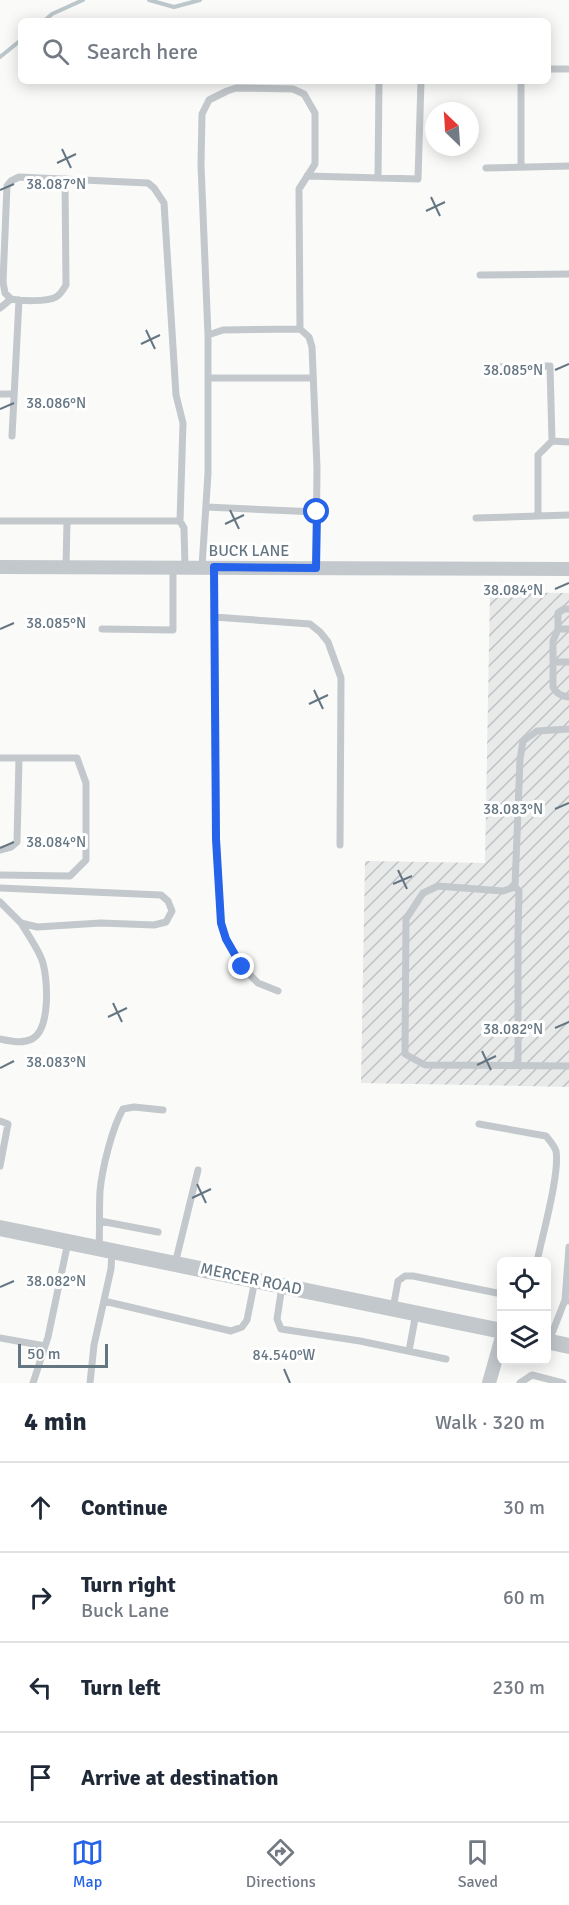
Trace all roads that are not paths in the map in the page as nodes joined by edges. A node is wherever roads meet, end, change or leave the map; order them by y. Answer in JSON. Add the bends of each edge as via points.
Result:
{"nodes":[{"id":1,"x":551,"y":69,"type":"edge"},
{"id":2,"x":569,"y":69,"type":"edge"},
{"id":3,"x":379,"y":84,"type":"edge"},
{"id":4,"x":421,"y":84,"type":"edge"},
{"id":5,"x":521,"y":84,"type":"edge"},
{"id":6,"x":569,"y":165,"type":"edge"},
{"id":7,"x":521,"y":167,"type":"junction"},
{"id":8,"x":486,"y":168,"type":"dead end"},
{"id":9,"x":307,"y":176,"type":"junction"},
{"id":10,"x":378,"y":178,"type":"junction"},
{"id":11,"x":65,"y":179,"type":"junction"},
{"id":12,"x":569,"y":274,"type":"edge"},
{"id":13,"x":480,"y":275,"type":"dead end"},
{"id":14,"x":15,"y":299,"type":"junction"},
{"id":15,"x":0,"y":308,"type":"edge"},
{"id":16,"x":300,"y":329,"type":"junction"},
{"id":17,"x":208,"y":335,"type":"junction"},
{"id":18,"x":489,"y":367,"type":"dead end"},
{"id":19,"x":208,"y":378,"type":"junction"},
{"id":20,"x":313,"y":378,"type":"junction"},
{"id":21,"x":0,"y":394,"type":"edge"},
{"id":22,"x":14,"y":394,"type":"junction"},
{"id":23,"x":12,"y":436,"type":"dead end"},
{"id":24,"x":552,"y":441,"type":"junction"},
{"id":25,"x":569,"y":442,"type":"edge"},
{"id":26,"x":206,"y":507,"type":"junction"},
{"id":27,"x":317,"y":512,"type":"junction"},
{"id":28,"x":569,"y":515,"type":"edge"},
{"id":29,"x":538,"y":516,"type":"junction"},
{"id":30,"x":476,"y":518,"type":"dead end"},
{"id":31,"x":180,"y":520,"type":"junction"},
{"id":32,"x":0,"y":521,"type":"edge"},
{"id":33,"x":67,"y":521,"type":"junction"},
{"id":34,"x":0,"y":567,"type":"edge"},
{"id":35,"x":66,"y":567,"type":"junction"},
{"id":36,"x":179,"y":567,"type":"junction"},
{"id":37,"x":208,"y":567,"type":"junction"},
{"id":38,"x":316,"y":568,"type":"junction"},
{"id":39,"x":569,"y":569,"type":"edge"},
{"id":40,"x":569,"y":609,"type":"edge"},
{"id":41,"x":214,"y":617,"type":"junction"},
{"id":42,"x":102,"y":629,"type":"dead end"},
{"id":43,"x":558,"y":629,"type":"junction"},
{"id":44,"x":569,"y":629,"type":"edge"},
{"id":45,"x":553,"y":662,"type":"junction"},
{"id":46,"x":569,"y":662,"type":"edge"},
{"id":47,"x":569,"y":697,"type":"edge"},
{"id":48,"x":569,"y":729,"type":"edge"},
{"id":49,"x":0,"y":758,"type":"edge"},
{"id":50,"x":20,"y":758,"type":"junction"},
{"id":51,"x":340,"y":845,"type":"dead end"},
{"id":52,"x":0,"y":850,"type":"edge"},
{"id":53,"x":0,"y":875,"type":"edge"},
{"id":54,"x":515,"y":887,"type":"junction"},
{"id":55,"x":0,"y":888,"type":"edge"},
{"id":56,"x":0,"y":902,"type":"edge"},
{"id":57,"x":21,"y":923,"type":"junction"},
{"id":58,"x":278,"y":991,"type":"dead end"},
{"id":59,"x":0,"y":1039,"type":"edge"},
{"id":60,"x":518,"y":1065,"type":"junction"},
{"id":61,"x":569,"y":1066,"type":"edge"},
{"id":62,"x":163,"y":1110,"type":"dead end"},
{"id":63,"x":0,"y":1121,"type":"edge"},
{"id":64,"x":479,"y":1124,"type":"dead end"},
{"id":65,"x":0,"y":1166,"type":"edge"},
{"id":66,"x":198,"y":1170,"type":"dead end"},
{"id":67,"x":100,"y":1221,"type":"junction"},
{"id":68,"x":0,"y":1228,"type":"edge"},
{"id":69,"x":158,"y":1232,"type":"dead end"},
{"id":70,"x":68,"y":1242,"type":"junction"},
{"id":71,"x":569,"y":1247,"type":"edge"},
{"id":72,"x":105,"y":1250,"type":"junction"},
{"id":73,"x":538,"y":1257,"type":"edge"},
{"id":74,"x":175,"y":1264,"type":"junction"},
{"id":75,"x":255,"y":1280,"type":"junction"},
{"id":76,"x":282,"y":1286,"type":"junction"},
{"id":77,"x":497,"y":1292,"type":"edge"},
{"id":78,"x":104,"y":1300,"type":"junction"},
{"id":79,"x":567,"y":1301,"type":"edge"},
{"id":80,"x":393,"y":1309,"type":"junction"},
{"id":81,"x":417,"y":1313,"type":"junction"},
{"id":82,"x":497,"y":1330,"type":"edge"},
{"id":83,"x":551,"y":1335,"type":"edge"},
{"id":84,"x":0,"y":1338,"type":"edge"},
{"id":85,"x":551,"y":1342,"type":"edge"},
{"id":86,"x":45,"y":1346,"type":"junction"},
{"id":87,"x":569,"y":1346,"type":"edge"},
{"id":88,"x":410,"y":1352,"type":"junction"},
{"id":89,"x":497,"y":1352,"type":"edge"},
{"id":90,"x":446,"y":1359,"type":"dead end"},
{"id":91,"x":33,"y":1383,"type":"edge"},
{"id":92,"x":90,"y":1383,"type":"edge"},
{"id":93,"x":489,"y":1383,"type":"edge"},
{"id":94,"x":520,"y":1383,"type":"edge"},
{"id":95,"x":563,"y":1383,"type":"edge"}],
"edges":[{"from":1,"to":2,"type":"lane"},
{"from":3,"to":10,"type":"lane"},
{"from":4,"to":10,"type":"lane","via":[[418,178]]},
{"from":5,"to":7,"type":"lane"},
{"from":6,"to":7,"type":"lane"},
{"from":7,"to":8,"type":"lane"},
{"from":9,"to":10,"type":"lane"},
{"from":9,"to":16,"type":"lane","via":[[299,189]]},
{"from":9,"to":17,"type":"lane","via":[[315,164],[315,113],[304,94],[293,89],[236,88],[205,105],[201,165]]},
{"from":11,"to":14,"type":"lane","via":[[66,285],[54,298]]},
{"from":11,"to":14,"type":"lane","via":[[19,177],[7,186],[3,282],[5,293]]},
{"from":11,"to":31,"type":"lane","via":[[148,183],[164,203],[176,395],[183,423]]},
{"from":12,"to":13,"type":"lane"},
{"from":14,"to":15,"type":"lane"},
{"from":14,"to":22,"type":"lane"},
{"from":16,"to":17,"type":"lane","via":[[223,330]]},
{"from":16,"to":20,"type":"lane","via":[[309,337],[312,347]]},
{"from":17,"to":19,"type":"lane"},
{"from":18,"to":24,"type":"lane","via":[[550,366]]},
{"from":19,"to":20,"type":"lane"},
{"from":19,"to":26,"type":"lane"},
{"from":20,"to":27,"type":"lane"},
{"from":21,"to":22,"type":"lane"},
{"from":22,"to":23,"type":"lane"},
{"from":24,"to":25,"type":"lane"},
{"from":24,"to":29,"type":"lane","via":[[538,455]]},
{"from":26,"to":27,"type":"lane"},
{"from":26,"to":37,"type":"lane"},
{"from":27,"to":38,"type":"lane"},
{"from":28,"to":29,"type":"lane"},
{"from":29,"to":30,"type":"lane"},
{"from":31,"to":33,"type":"lane"},
{"from":31,"to":36,"type":"lane","via":[[184,528]]},
{"from":32,"to":33,"type":"lane"},
{"from":33,"to":35,"type":"lane"},
{"from":34,"to":35,"type":"street","name":"BUCK LANE"},
{"from":35,"to":36,"type":"street","name":"BUCK LANE"},
{"from":36,"to":37,"type":"street","name":"BUCK LANE"},
{"from":36,"to":42,"type":"lane","via":[[173,630]]},
{"from":37,"to":38,"type":"street","name":"BUCK LANE"},
{"from":37,"to":41,"type":"lane"},
{"from":38,"to":39,"type":"street","name":"BUCK LANE"},
{"from":40,"to":43,"type":"lane","via":[[558,613]]},
{"from":41,"to":51,"type":"lane","via":[[310,624],[328,642],[341,678]]},
{"from":41,"to":58,"type":"lane","via":[[216,839],[221,923],[242,967],[258,983]]},
{"from":43,"to":44,"type":"lane"},
{"from":43,"to":45,"type":"lane"},
{"from":45,"to":46,"type":"lane"},
{"from":45,"to":47,"type":"lane","via":[[553,687],[556,693]]},
{"from":48,"to":54,"type":"lane","via":[[537,731],[523,741]]},
{"from":49,"to":50,"type":"lane"},
{"from":50,"to":52,"type":"lane","via":[[17,842]]},
{"from":50,"to":53,"type":"lane","via":[[77,758],[86,783],[86,860],[70,876]]},
{"from":54,"to":60,"type":"lane","via":[[519,891]]},
{"from":54,"to":60,"type":"lane","via":[[503,891],[438,886],[423,893],[406,919],[405,1054],[425,1065]]},
{"from":55,"to":57,"type":"lane","via":[[161,894],[172,911],[166,922],[154,925],[37,927]]},
{"from":56,"to":57,"type":"lane"},
{"from":57,"to":59,"type":"lane","via":[[42,961],[45,1013],[42,1029],[33,1038],[18,1042]]},
{"from":60,"to":61,"type":"lane"},
{"from":62,"to":67,"type":"lane","via":[[134,1107],[120,1113],[100,1190]]},
{"from":63,"to":65,"type":"lane","via":[[8,1124],[8,1130]]},
{"from":64,"to":73,"type":"lane","via":[[546,1136],[554,1145],[555,1178]]},
{"from":66,"to":74,"type":"lane"},
{"from":67,"to":69,"type":"lane"},
{"from":67,"to":72,"type":"lane"},
{"from":68,"to":70,"type":"street","name":"MERCER ROAD"},
{"from":70,"to":72,"type":"street","name":"MERCER ROAD"},
{"from":70,"to":86,"type":"lane"},
{"from":71,"to":79,"type":"lane"},
{"from":72,"to":74,"type":"street","name":"MERCER ROAD"},
{"from":72,"to":78,"type":"lane","via":[[111,1269]]},
{"from":74,"to":75,"type":"street","name":"MERCER ROAD"},
{"from":75,"to":76,"type":"street","name":"MERCER ROAD"},
{"from":75,"to":78,"type":"lane","via":[[247,1320],[231,1331]]},
{"from":76,"to":80,"type":"street","name":"MERCER ROAD"},
{"from":76,"to":88,"type":"lane","via":[[278,1319],[281,1329]]},
{"from":77,"to":80,"type":"lane","via":[[405,1276],[398,1281]]},
{"from":78,"to":92,"type":"lane"},
{"from":79,"to":83,"type":"lane"},
{"from":80,"to":81,"type":"street","name":"MERCER ROAD"},
{"from":81,"to":82,"type":"street","name":"MERCER ROAD"},
{"from":81,"to":88,"type":"lane"},
{"from":84,"to":86,"type":"lane"},
{"from":85,"to":87,"type":"street"},
{"from":86,"to":91,"type":"lane"},
{"from":88,"to":90,"type":"lane"},
{"from":89,"to":93,"type":"street"},
{"from":94,"to":95,"type":"lane","via":[[532,1375]]}]}
